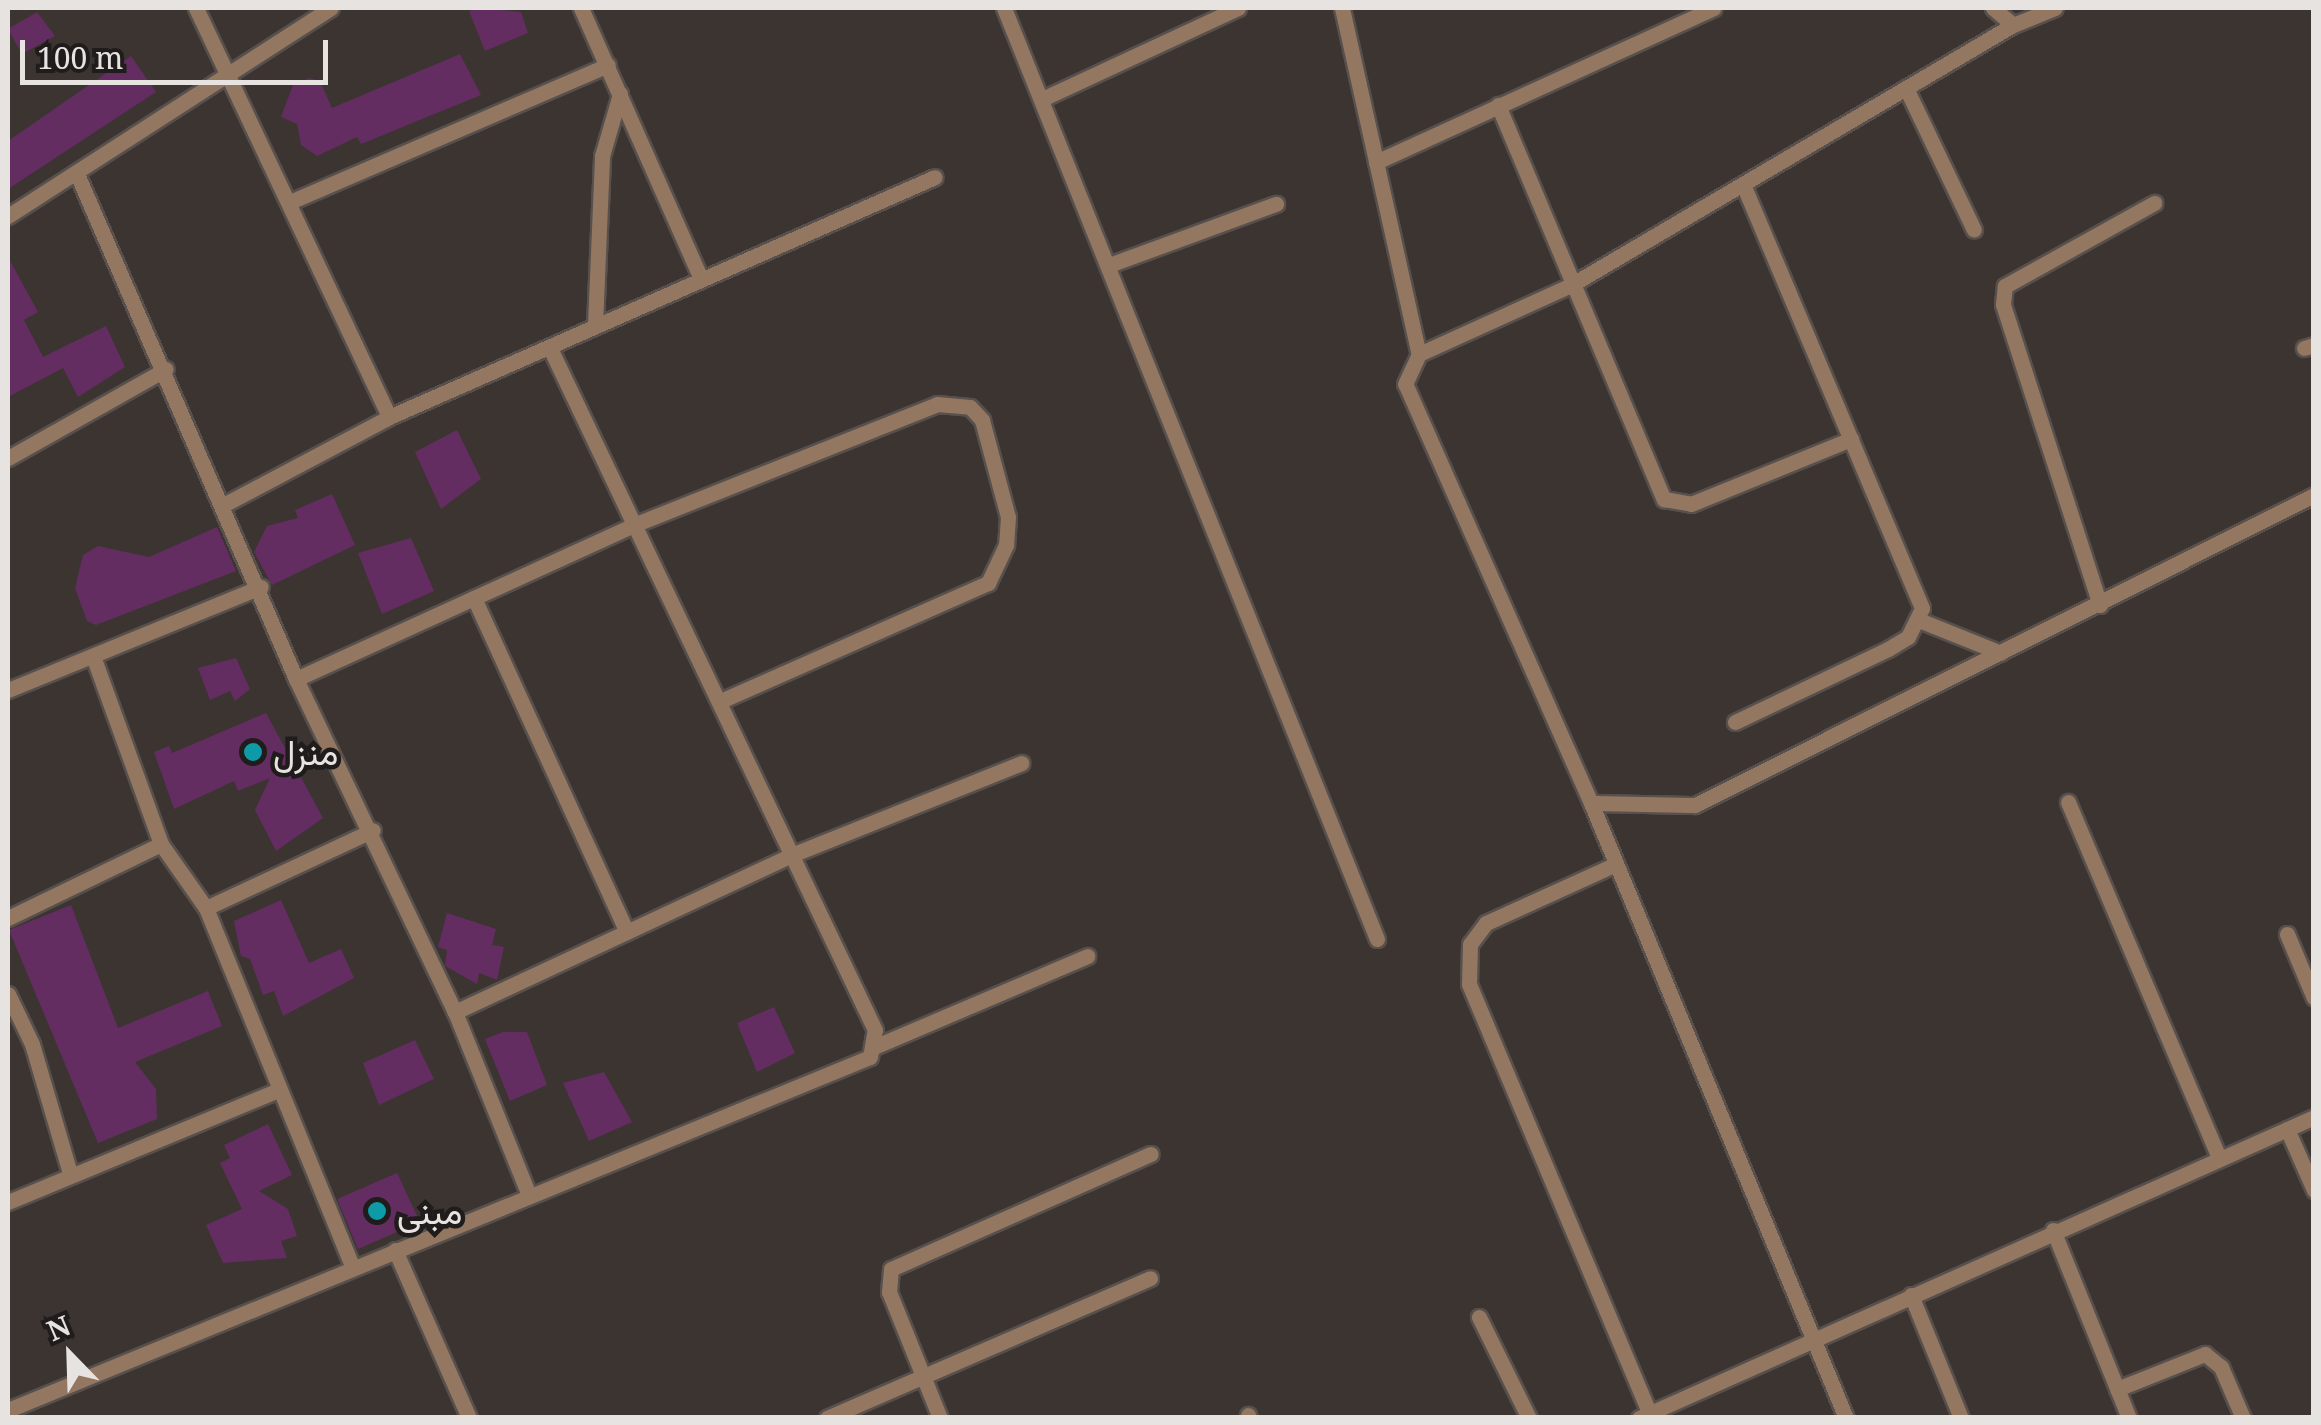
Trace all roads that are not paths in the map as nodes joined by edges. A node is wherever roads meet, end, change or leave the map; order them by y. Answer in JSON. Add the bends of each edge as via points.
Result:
{"nodes":[{"id":1,"x":196,"y":8,"type":"edge"},
{"id":2,"x":331,"y":8,"type":"edge"},
{"id":3,"x":581,"y":8,"type":"edge"},
{"id":4,"x":1004,"y":8,"type":"edge"},
{"id":5,"x":1238,"y":8,"type":"edge"},
{"id":6,"x":1342,"y":8,"type":"edge"},
{"id":7,"x":1714,"y":8,"type":"edge"},
{"id":8,"x":1993,"y":8,"type":"edge"},
{"id":9,"x":2055,"y":8,"type":"edge"},
{"id":10,"x":2013,"y":24,"type":"junction"},
{"id":11,"x":608,"y":66,"type":"junction"},
{"id":12,"x":231,"y":76,"type":"junction"},
{"id":13,"x":1906,"y":88,"type":"junction"},
{"id":14,"x":620,"y":94,"type":"junction"},
{"id":15,"x":1042,"y":99,"type":"junction"},
{"id":16,"x":1498,"y":105,"type":"junction"},
{"id":17,"x":1376,"y":162,"type":"junction"},
{"id":18,"x":77,"y":174,"type":"junction"},
{"id":19,"x":934,"y":177,"type":"dead end"},
{"id":20,"x":1743,"y":184,"type":"junction"},
{"id":21,"x":290,"y":202,"type":"junction"},
{"id":22,"x":2154,"y":203,"type":"dead end"},
{"id":23,"x":1276,"y":204,"type":"dead end"},
{"id":24,"x":8,"y":216,"type":"edge"},
{"id":25,"x":1974,"y":230,"type":"dead end"},
{"id":26,"x":1109,"y":265,"type":"junction"},
{"id":27,"x":701,"y":279,"type":"junction"},
{"id":28,"x":1571,"y":285,"type":"junction"},
{"id":29,"x":596,"y":325,"type":"junction"},
{"id":30,"x":550,"y":348,"type":"junction"},
{"id":31,"x":1419,"y":354,"type":"junction"},
{"id":32,"x":166,"y":369,"type":"junction"},
{"id":33,"x":389,"y":418,"type":"junction"},
{"id":34,"x":1851,"y":439,"type":"junction"},
{"id":35,"x":8,"y":458,"type":"edge"},
{"id":36,"x":2314,"y":494,"type":"edge"},
{"id":37,"x":223,"y":505,"type":"junction"},
{"id":38,"x":636,"y":524,"type":"junction"},
{"id":39,"x":261,"y":587,"type":"junction"},
{"id":40,"x":474,"y":598,"type":"junction"},
{"id":41,"x":2100,"y":605,"type":"junction"},
{"id":42,"x":1919,"y":620,"type":"junction"},
{"id":43,"x":2001,"y":653,"type":"junction"},
{"id":44,"x":92,"y":656,"type":"junction"},
{"id":45,"x":296,"y":679,"type":"junction"},
{"id":46,"x":8,"y":690,"type":"edge"},
{"id":47,"x":721,"y":701,"type":"junction"},
{"id":48,"x":1735,"y":722,"type":"dead end"},
{"id":49,"x":1021,"y":764,"type":"dead end"},
{"id":50,"x":1591,"y":802,"type":"junction"},
{"id":51,"x":2068,"y":802,"type":"dead end"},
{"id":52,"x":373,"y":830,"type":"junction"},
{"id":53,"x":161,"y":844,"type":"junction"},
{"id":54,"x":794,"y":854,"type":"junction"},
{"id":55,"x":1616,"y":864,"type":"junction"},
{"id":56,"x":206,"y":908,"type":"junction"},
{"id":57,"x":8,"y":918,"type":"edge"},
{"id":58,"x":627,"y":932,"type":"junction"},
{"id":59,"x":2287,"y":934,"type":"dead end"},
{"id":60,"x":1377,"y":939,"type":"dead end"},
{"id":61,"x":1087,"y":956,"type":"dead end"},
{"id":62,"x":8,"y":994,"type":"edge"},
{"id":63,"x":2314,"y":998,"type":"edge"},
{"id":64,"x":456,"y":1012,"type":"junction"},
{"id":65,"x":874,"y":1047,"type":"junction"},
{"id":66,"x":278,"y":1090,"type":"junction"},
{"id":67,"x":2314,"y":1117,"type":"edge"},
{"id":68,"x":2287,"y":1129,"type":"junction"},
{"id":69,"x":1151,"y":1154,"type":"dead end"},
{"id":70,"x":2219,"y":1158,"type":"junction"},
{"id":71,"x":70,"y":1173,"type":"junction"},
{"id":72,"x":2314,"y":1190,"type":"edge"},
{"id":73,"x":529,"y":1195,"type":"junction"},
{"id":74,"x":8,"y":1202,"type":"edge"},
{"id":75,"x":2054,"y":1230,"type":"junction"},
{"id":76,"x":395,"y":1250,"type":"junction"},
{"id":77,"x":353,"y":1268,"type":"junction"},
{"id":78,"x":1150,"y":1278,"type":"dead end"},
{"id":79,"x":1911,"y":1295,"type":"junction"},
{"id":80,"x":1479,"y":1318,"type":"dead end"},
{"id":81,"x":1810,"y":1338,"type":"junction"},
{"id":82,"x":922,"y":1375,"type":"junction"},
{"id":83,"x":2117,"y":1389,"type":"junction"},
{"id":84,"x":8,"y":1410,"type":"edge"},
{"id":85,"x":1646,"y":1416,"type":"edge"},
{"id":86,"x":468,"y":1418,"type":"edge"},
{"id":87,"x":827,"y":1418,"type":"edge"},
{"id":88,"x":940,"y":1418,"type":"edge"},
{"id":89,"x":1529,"y":1418,"type":"edge"},
{"id":90,"x":1846,"y":1418,"type":"edge"},
{"id":91,"x":1961,"y":1418,"type":"edge"},
{"id":92,"x":2128,"y":1418,"type":"edge"},
{"id":93,"x":2243,"y":1418,"type":"edge"}],
"edges":[{"from":1,"to":12,"type":"street"},
{"from":2,"to":12,"type":"street"},
{"from":3,"to":11,"type":"street"},
{"from":4,"to":15,"type":"street"},
{"from":5,"to":15,"type":"street"},
{"from":6,"to":17,"type":"street"},
{"from":7,"to":16,"type":"street"},
{"from":8,"to":10,"type":"street"},
{"from":9,"to":10,"type":"street"},
{"from":10,"to":13,"type":"street"},
{"from":11,"to":14,"type":"street"},
{"from":11,"to":21,"type":"street"},
{"from":12,"to":18,"type":"street"},
{"from":12,"to":21,"type":"street"},
{"from":13,"to":20,"type":"street"},
{"from":13,"to":25,"type":"street"},
{"from":14,"to":27,"type":"street"},
{"from":14,"to":29,"type":"street","via":[[602,156]]},
{"from":15,"to":26,"type":"street"},
{"from":16,"to":17,"type":"street"},
{"from":16,"to":28,"type":"street"},
{"from":17,"to":31,"type":"street"},
{"from":18,"to":24,"type":"street"},
{"from":18,"to":32,"type":"street"},
{"from":19,"to":27,"type":"street"},
{"from":20,"to":28,"type":"street"},
{"from":20,"to":34,"type":"street"},
{"from":21,"to":33,"type":"street"},
{"from":22,"to":41,"type":"street","via":[[2005,286],[2003,304]]},
{"from":23,"to":26,"type":"street"},
{"from":26,"to":60,"type":"street"},
{"from":27,"to":29,"type":"street"},
{"from":28,"to":31,"type":"street"},
{"from":28,"to":34,"type":"street","via":[[1664,500],[1691,504]]},
{"from":29,"to":30,"type":"street"},
{"from":30,"to":33,"type":"street"},
{"from":30,"to":38,"type":"street"},
{"from":31,"to":50,"type":"street","via":[[1405,384],[1407,401]]},
{"from":32,"to":35,"type":"street"},
{"from":32,"to":37,"type":"street"},
{"from":33,"to":37,"type":"street"},
{"from":34,"to":42,"type":"street","via":[[1918,596]]},
{"from":36,"to":41,"type":"street"},
{"from":37,"to":39,"type":"street"},
{"from":38,"to":40,"type":"street"},
{"from":38,"to":47,"type":"street"},
{"from":38,"to":47,"type":"street","via":[[936,404],[970,407],[982,420],[1008,517],[1006,545],[988,583]]},
{"from":39,"to":44,"type":"street"},
{"from":39,"to":45,"type":"street"},
{"from":40,"to":45,"type":"street"},
{"from":40,"to":58,"type":"street"},
{"from":41,"to":43,"type":"street"},
{"from":42,"to":43,"type":"street"},
{"from":42,"to":48,"type":"street","via":[[1888,649]]},
{"from":43,"to":50,"type":"street","via":[[1695,806]]},
{"from":44,"to":46,"type":"street"},
{"from":44,"to":53,"type":"street"},
{"from":45,"to":52,"type":"street"},
{"from":47,"to":54,"type":"street"},
{"from":49,"to":54,"type":"street"},
{"from":50,"to":55,"type":"street"},
{"from":51,"to":70,"type":"street"},
{"from":52,"to":56,"type":"street"},
{"from":52,"to":64,"type":"street"},
{"from":53,"to":56,"type":"street"},
{"from":53,"to":57,"type":"street"},
{"from":54,"to":58,"type":"street"},
{"from":54,"to":65,"type":"street","via":[[876,1030]]},
{"from":55,"to":81,"type":"street"},
{"from":55,"to":85,"type":"street","via":[[1486,923],[1470,944],[1468,984]]},
{"from":56,"to":66,"type":"street"},
{"from":58,"to":64,"type":"street"},
{"from":59,"to":63,"type":"street"},
{"from":61,"to":65,"type":"street"},
{"from":62,"to":71,"type":"street","via":[[32,1044]]},
{"from":64,"to":73,"type":"street"},
{"from":65,"to":73,"type":"street","via":[[862,1064]]},
{"from":66,"to":71,"type":"street"},
{"from":66,"to":77,"type":"street"},
{"from":67,"to":68,"type":"street"},
{"from":68,"to":70,"type":"street"},
{"from":68,"to":72,"type":"street"},
{"from":69,"to":82,"type":"street","via":[[892,1269],[889,1292]]},
{"from":70,"to":75,"type":"street"},
{"from":71,"to":74,"type":"street"},
{"from":73,"to":76,"type":"street"},
{"from":75,"to":79,"type":"street"},
{"from":75,"to":83,"type":"street"},
{"from":76,"to":77,"type":"street"},
{"from":76,"to":86,"type":"street"},
{"from":77,"to":84,"type":"street"},
{"from":78,"to":82,"type":"street"},
{"from":79,"to":81,"type":"street"},
{"from":79,"to":91,"type":"street"},
{"from":80,"to":89,"type":"street"},
{"from":81,"to":85,"type":"street"},
{"from":81,"to":90,"type":"street"},
{"from":82,"to":87,"type":"street"},
{"from":82,"to":88,"type":"street"},
{"from":83,"to":92,"type":"street"},
{"from":83,"to":93,"type":"street","via":[[2205,1354],[2221,1366]]}]}
